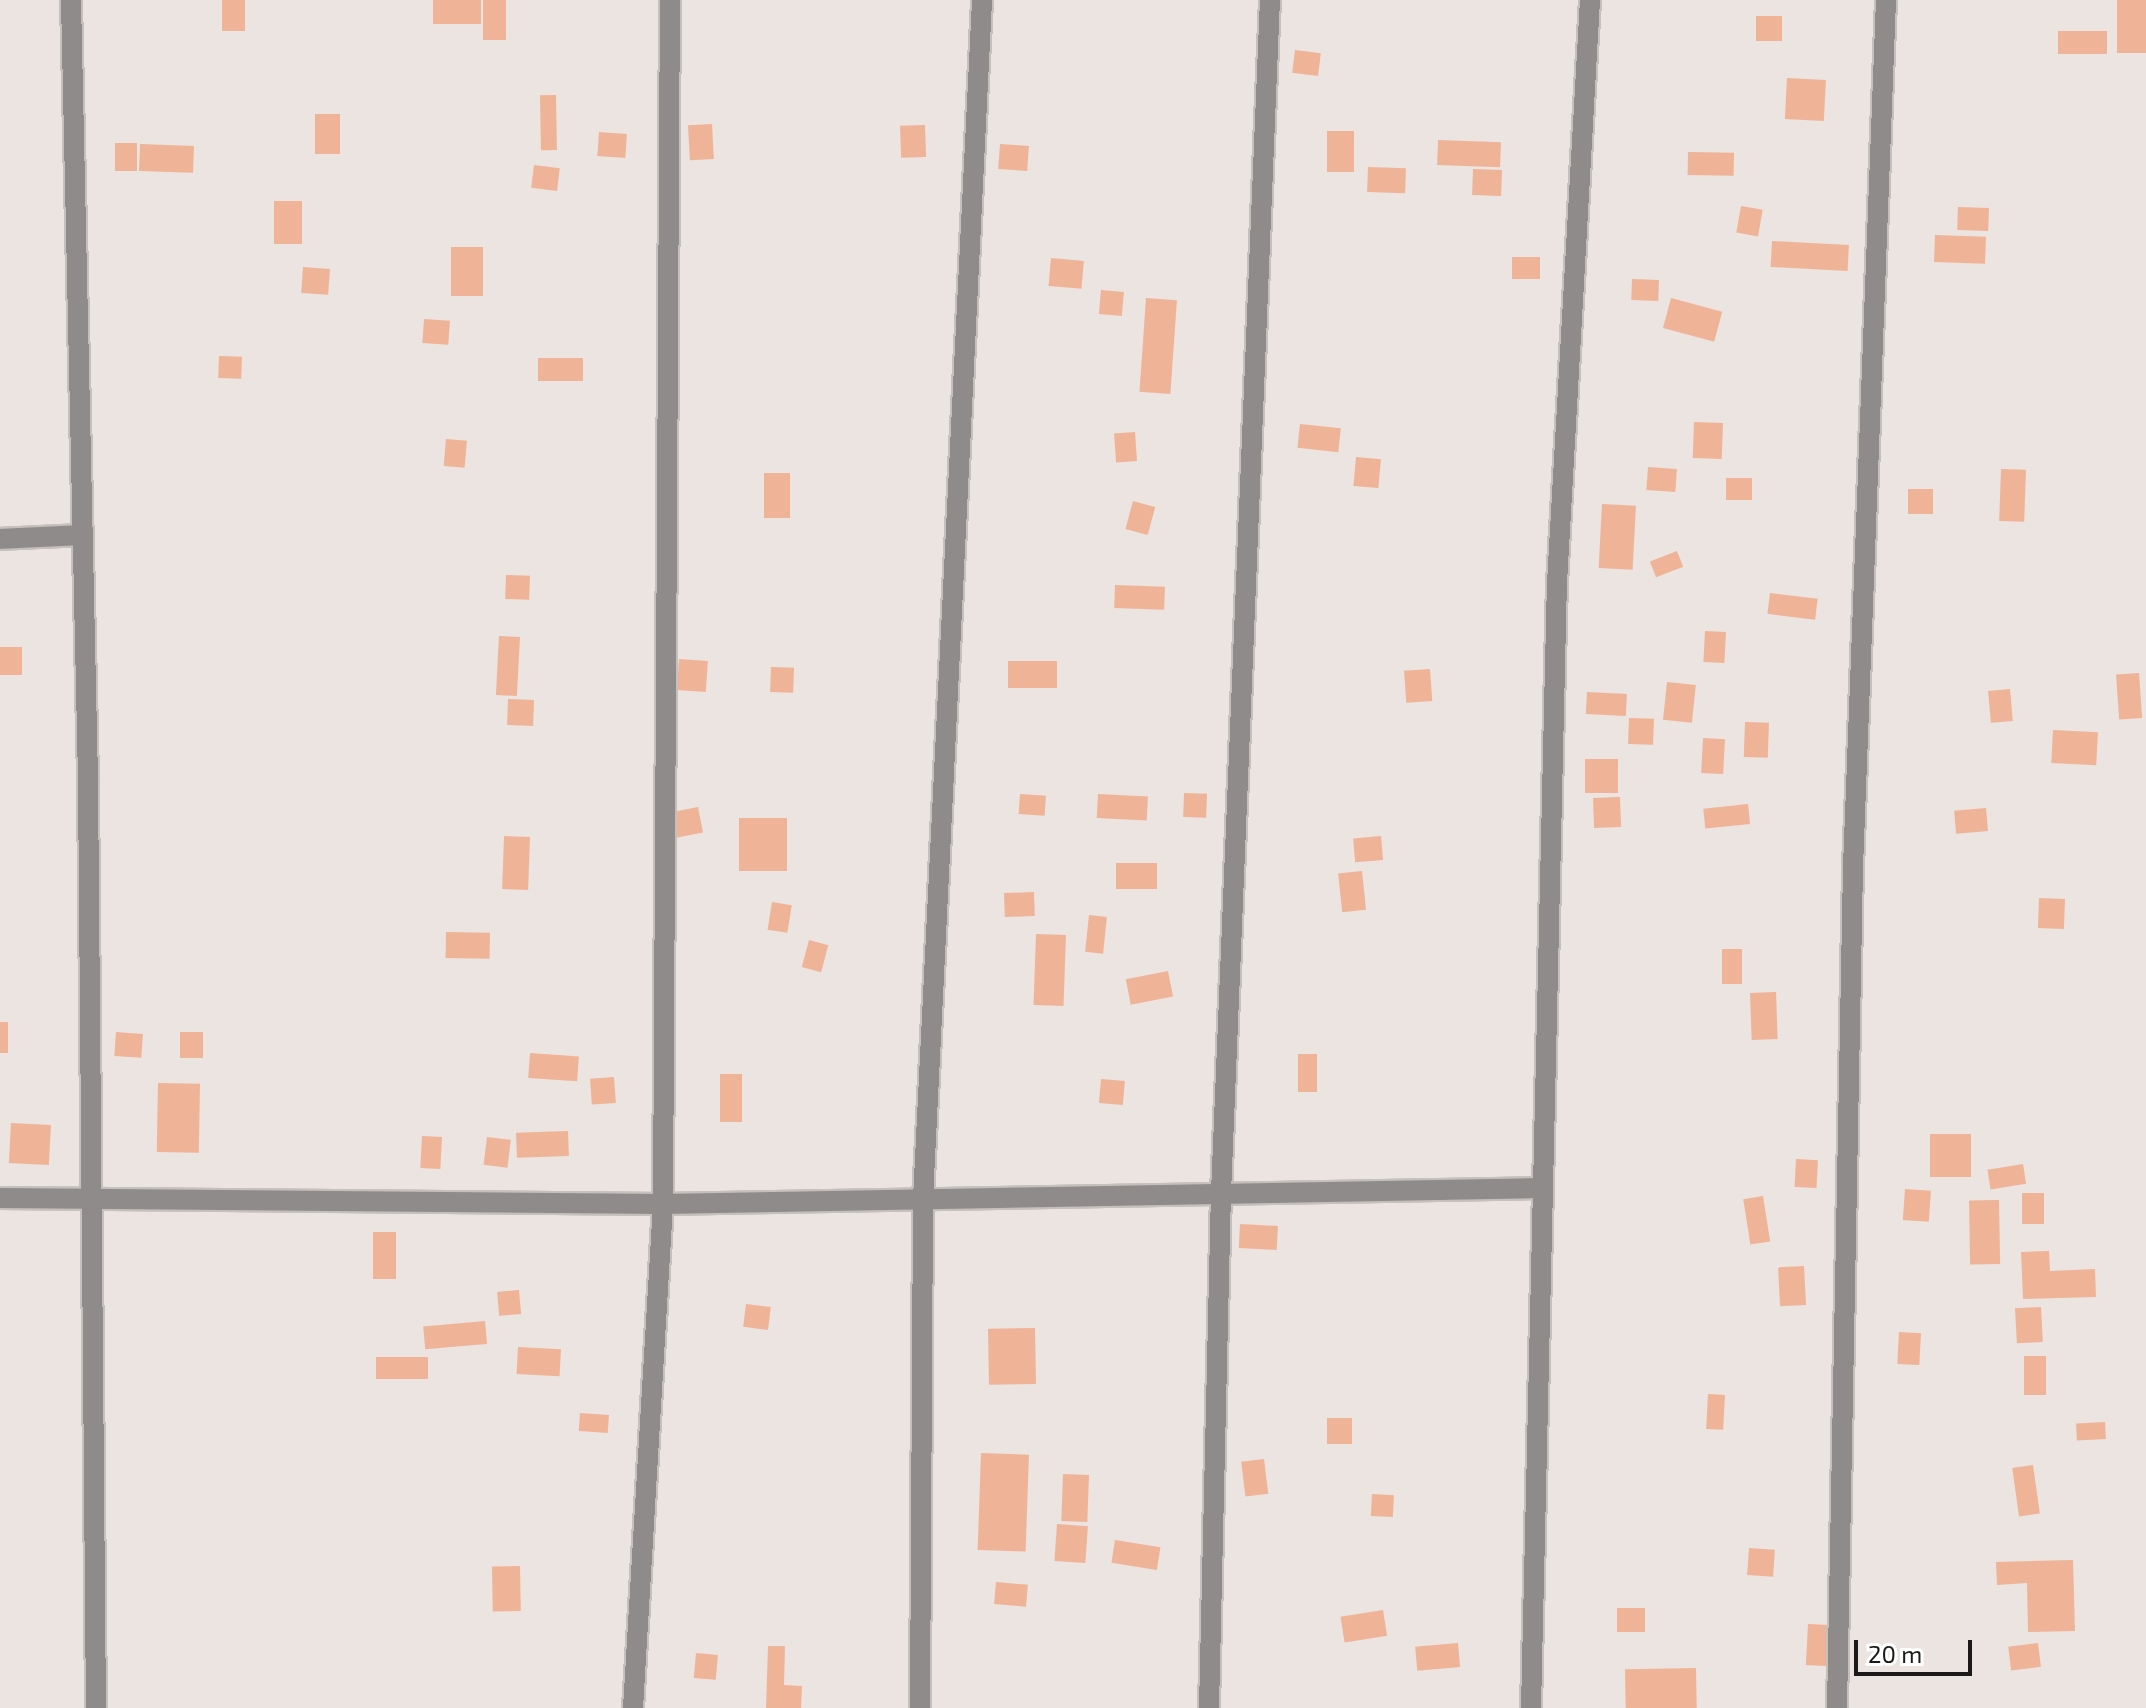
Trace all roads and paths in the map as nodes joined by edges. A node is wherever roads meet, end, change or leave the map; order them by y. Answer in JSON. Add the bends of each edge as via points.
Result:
{"nodes":[{"id":1,"x":71,"y":0,"type":"edge"},
{"id":2,"x":670,"y":0,"type":"edge"},
{"id":3,"x":982,"y":0,"type":"edge"},
{"id":4,"x":1270,"y":0,"type":"edge"},
{"id":5,"x":1590,"y":0,"type":"edge"},
{"id":6,"x":1886,"y":0,"type":"edge"},
{"id":7,"x":83,"y":535,"type":"junction"},
{"id":8,"x":0,"y":539,"type":"edge"},
{"id":9,"x":1541,"y":1188,"type":"junction"},
{"id":10,"x":1221,"y":1193,"type":"junction"},
{"id":11,"x":88,"y":1196,"type":"junction"},
{"id":12,"x":0,"y":1198,"type":"edge"},
{"id":13,"x":923,"y":1199,"type":"junction"},
{"id":14,"x":663,"y":1204,"type":"junction"},
{"id":15,"x":96,"y":1708,"type":"edge"},
{"id":16,"x":633,"y":1708,"type":"edge"},
{"id":17,"x":920,"y":1708,"type":"edge"},
{"id":18,"x":1209,"y":1708,"type":"edge"},
{"id":19,"x":1531,"y":1708,"type":"edge"},
{"id":20,"x":1837,"y":1708,"type":"edge"}],
"edges":[{"from":1,"to":7,"type":"street"},
{"from":2,"to":14,"type":"street"},
{"from":3,"to":13,"type":"street"},
{"from":4,"to":10,"type":"street"},
{"from":5,"to":9,"type":"street","via":[[1557,583]]},
{"from":6,"to":20,"type":"street","via":[[1853,867]]},
{"from":7,"to":8,"type":"street"},
{"from":7,"to":11,"type":"street"},
{"from":9,"to":10,"type":"street"},
{"from":9,"to":19,"type":"street"},
{"from":10,"to":13,"type":"street"},
{"from":10,"to":18,"type":"street"},
{"from":11,"to":12,"type":"street"},
{"from":11,"to":14,"type":"street"},
{"from":11,"to":15,"type":"street"},
{"from":13,"to":14,"type":"street"},
{"from":13,"to":17,"type":"street"},
{"from":14,"to":16,"type":"street"}]}
